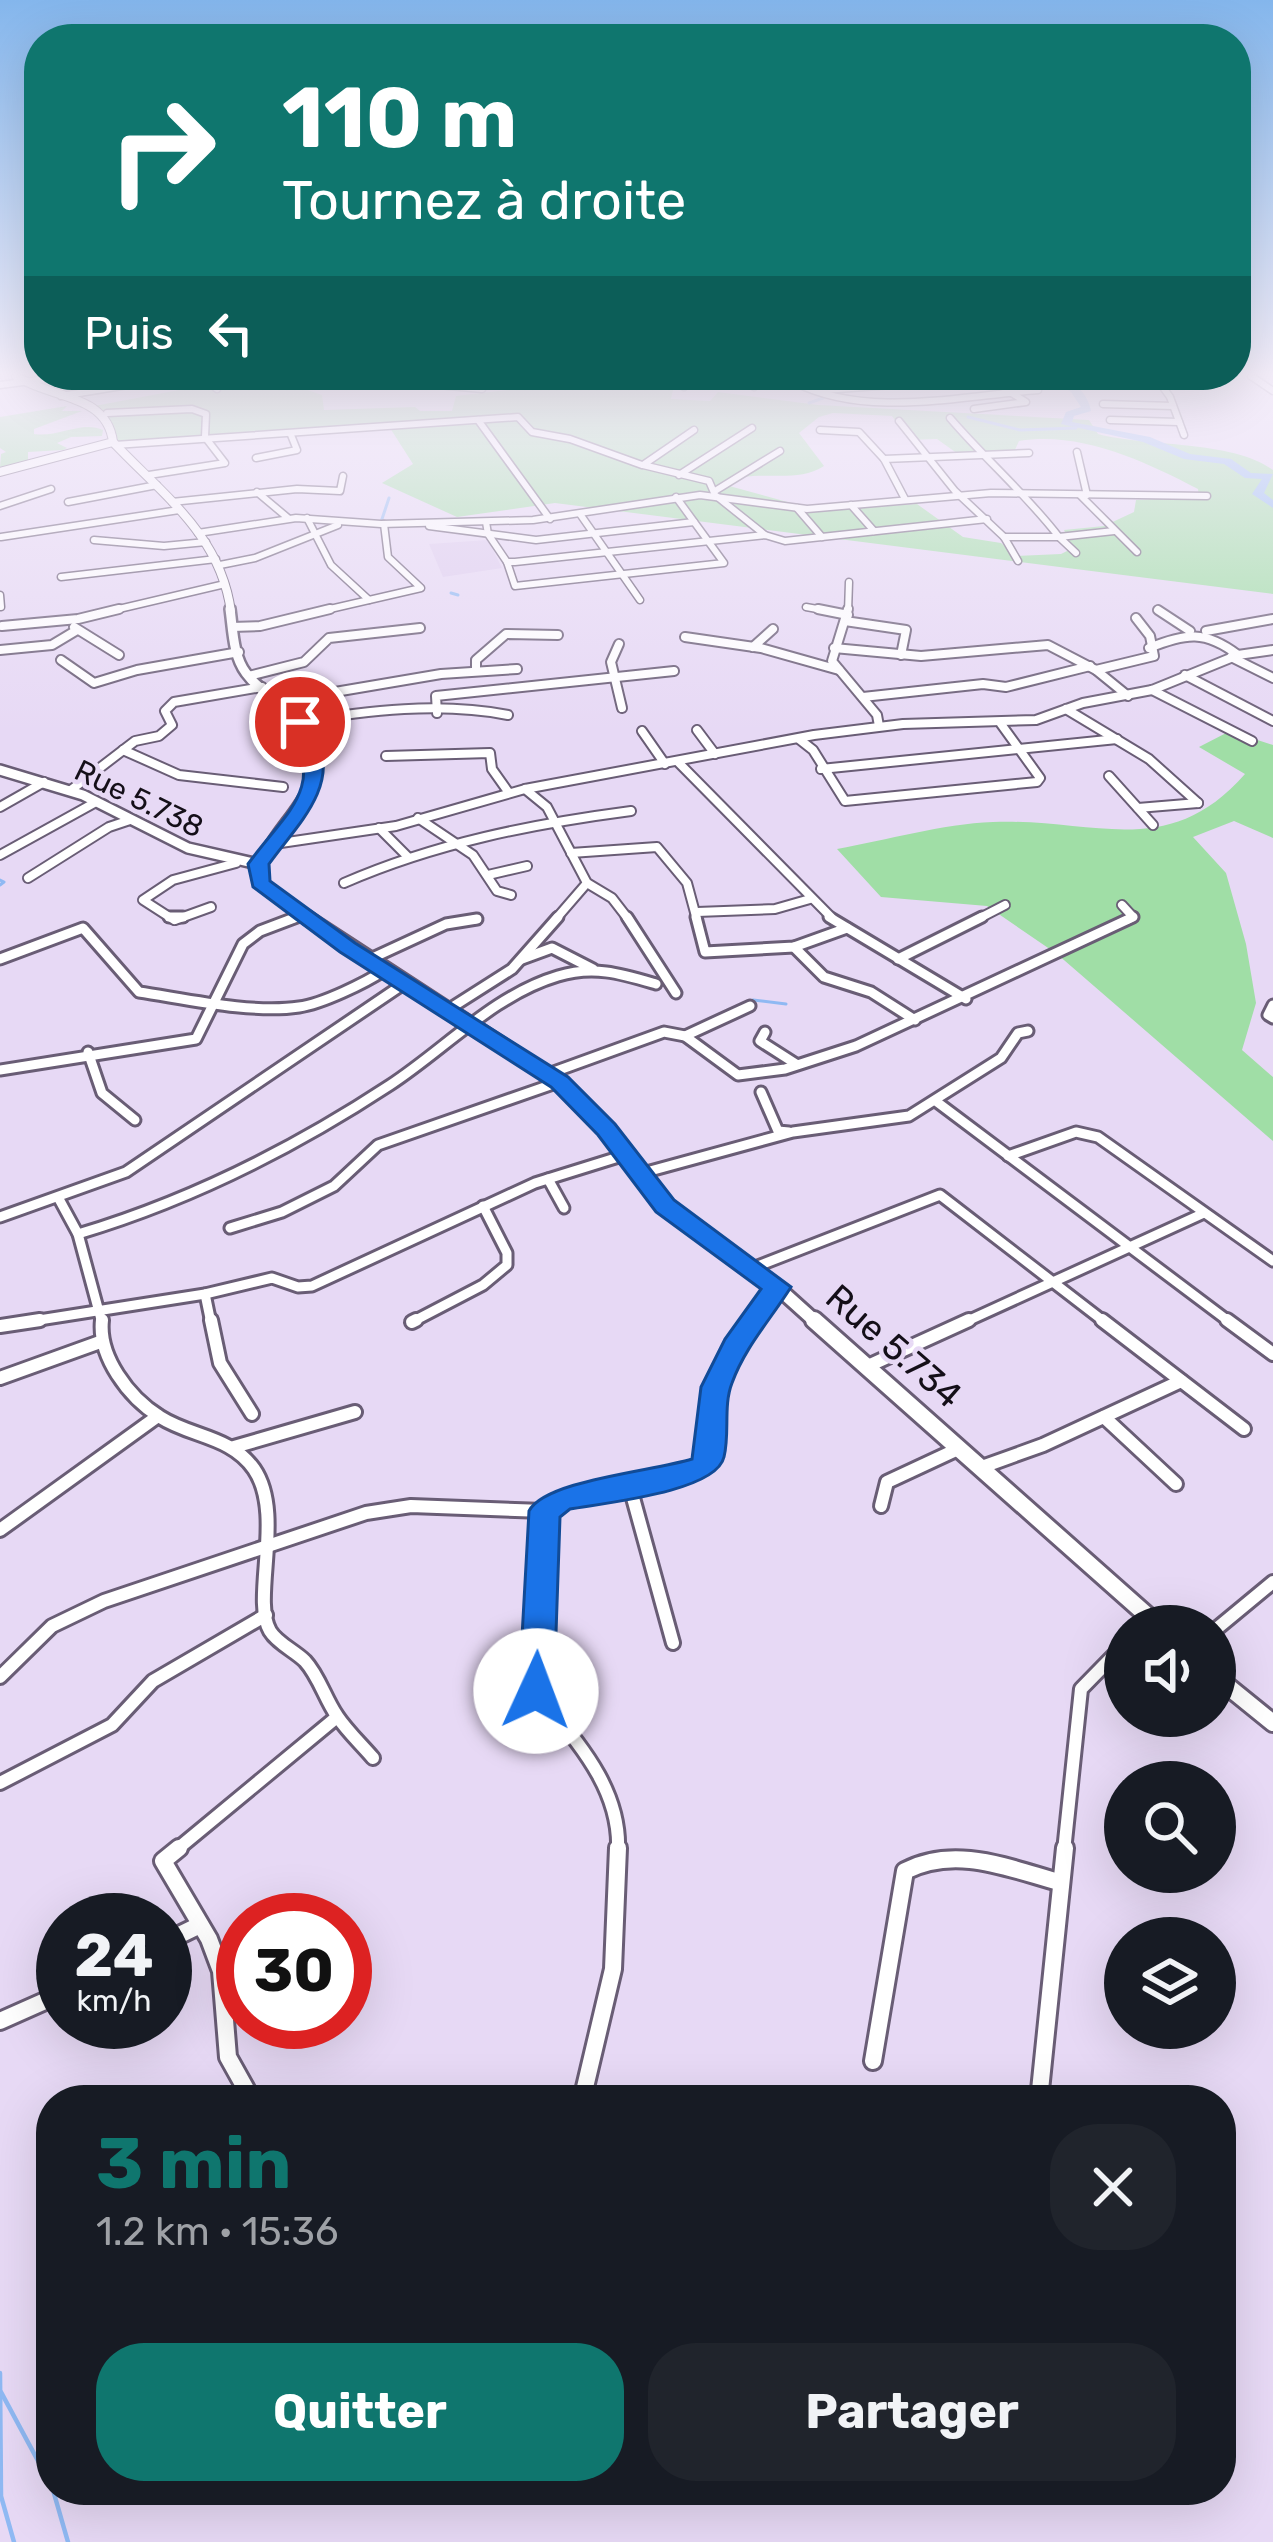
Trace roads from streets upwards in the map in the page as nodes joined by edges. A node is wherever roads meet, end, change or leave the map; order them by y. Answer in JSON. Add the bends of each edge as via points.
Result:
{"nodes":[{"id":1,"x":1,"y":495,"type":"edge"},
{"id":2,"x":32,"y":495,"type":"edge"},
{"id":3,"x":96,"y":495,"type":"edge"},
{"id":4,"x":166,"y":495,"type":"edge"},
{"id":5,"x":242,"y":495,"type":"edge"},
{"id":6,"x":260,"y":495,"type":"edge"},
{"id":7,"x":532,"y":495,"type":"edge"},
{"id":8,"x":699,"y":495,"type":"edge"},
{"id":9,"x":717,"y":495,"type":"edge"},
{"id":10,"x":724,"y":495,"type":"edge"},
{"id":11,"x":903,"y":495,"type":"edge"},
{"id":12,"x":963,"y":495,"type":"junction"},
{"id":13,"x":973,"y":495,"type":"edge"},
{"id":14,"x":1022,"y":495,"type":"edge"},
{"id":15,"x":1072,"y":495,"type":"edge"},
{"id":16,"x":1084,"y":495,"type":"junction"},
{"id":17,"x":1208,"y":496,"type":"dead end"},
{"id":18,"x":676,"y":497,"type":"junction"},
{"id":19,"x":905,"y":499,"type":"junction"},
{"id":20,"x":14,"y":500,"type":"junction"},
{"id":21,"x":68,"y":502,"type":"dead end"},
{"id":22,"x":851,"y":505,"type":"junction"},
{"id":23,"x":0,"y":506,"type":"edge"},
{"id":24,"x":176,"y":506,"type":"junction"},
{"id":25,"x":797,"y":508,"type":"junction"},
{"id":26,"x":580,"y":514,"type":"junction"},
{"id":27,"x":288,"y":518,"type":"junction"},
{"id":28,"x":308,"y":518,"type":"junction"},
{"id":29,"x":550,"y":519,"type":"junction"},
{"id":30,"x":987,"y":519,"type":"junction"},
{"id":31,"x":346,"y":521,"type":"junction"},
{"id":32,"x":486,"y":522,"type":"junction"},
{"id":33,"x":694,"y":522,"type":"junction"},
{"id":34,"x":384,"y":524,"type":"junction"},
{"id":35,"x":430,"y":527,"type":"junction"},
{"id":36,"x":874,"y":531,"type":"junction"},
{"id":37,"x":1114,"y":531,"type":"junction"},
{"id":38,"x":316,"y":532,"type":"junction"},
{"id":39,"x":595,"y":533,"type":"junction"},
{"id":40,"x":488,"y":534,"type":"junction"},
{"id":41,"x":765,"y":535,"type":"junction"},
{"id":42,"x":0,"y":537,"type":"edge"},
{"id":43,"x":822,"y":537,"type":"junction"},
{"id":44,"x":1004,"y":537,"type":"junction"},
{"id":45,"x":1060,"y":537,"type":"junction"},
{"id":46,"x":202,"y":538,"type":"junction"},
{"id":47,"x":94,"y":540,"type":"dead end"},
{"id":48,"x":709,"y":542,"type":"junction"},
{"id":49,"x":608,"y":553,"type":"junction"},
{"id":50,"x":1076,"y":553,"type":"dead end"},
{"id":51,"x":1137,"y":553,"type":"dead end"},
{"id":52,"x":1018,"y":561,"type":"dead end"},
{"id":53,"x":218,"y":562,"type":"junction"},
{"id":54,"x":507,"y":562,"type":"junction"},
{"id":55,"x":623,"y":574,"type":"junction"},
{"id":56,"x":61,"y":577,"type":"dead end"},
{"id":57,"x":849,"y":582,"type":"dead end"},
{"id":58,"x":225,"y":584,"type":"junction"},
{"id":59,"x":0,"y":596,"type":"edge"},
{"id":60,"x":370,"y":600,"type":"junction"},
{"id":61,"x":640,"y":600,"type":"dead end"},
{"id":62,"x":1,"y":607,"type":"edge"},
{"id":63,"x":806,"y":607,"type":"dead end"},
{"id":64,"x":1158,"y":610,"type":"dead end"},
{"id":65,"x":846,"y":618,"type":"junction"},
{"id":66,"x":1136,"y":618,"type":"dead end"},
{"id":67,"x":68,"y":620,"type":"junction"},
{"id":68,"x":1273,"y":620,"type":"edge"},
{"id":69,"x":2,"y":626,"type":"edge"},
{"id":70,"x":232,"y":626,"type":"junction"},
{"id":71,"x":420,"y":628,"type":"dead end"},
{"id":72,"x":773,"y":629,"type":"dead end"},
{"id":73,"x":77,"y":630,"type":"junction"},
{"id":74,"x":1190,"y":631,"type":"junction"},
{"id":75,"x":1203,"y":632,"type":"junction"},
{"id":76,"x":558,"y":635,"type":"dead end"},
{"id":77,"x":685,"y":637,"type":"dead end"},
{"id":78,"x":619,"y":644,"type":"dead end"},
{"id":79,"x":753,"y":647,"type":"junction"},
{"id":80,"x":834,"y":648,"type":"junction"},
{"id":81,"x":1150,"y":648,"type":"junction"},
{"id":82,"x":0,"y":650,"type":"edge"},
{"id":83,"x":1273,"y":650,"type":"edge"},
{"id":84,"x":239,"y":652,"type":"junction"},
{"id":85,"x":119,"y":655,"type":"dead end"},
{"id":86,"x":901,"y":656,"type":"junction"},
{"id":87,"x":1234,"y":656,"type":"junction"},
{"id":88,"x":61,"y":660,"type":"dead end"},
{"id":89,"x":1093,"y":668,"type":"junction"},
{"id":90,"x":517,"y":669,"type":"dead end"},
{"id":91,"x":476,"y":670,"type":"junction"},
{"id":92,"x":839,"y":670,"type":"junction"},
{"id":93,"x":674,"y":671,"type":"dead end"},
{"id":94,"x":1185,"y":675,"type":"junction"},
{"id":95,"x":249,"y":676,"type":"junction"},
{"id":96,"x":610,"y":676,"type":"junction"},
{"id":97,"x":1273,"y":678,"type":"edge"},
{"id":98,"x":262,"y":687,"type":"junction"},
{"id":99,"x":1152,"y":690,"type":"junction"},
{"id":100,"x":1128,"y":696,"type":"junction"},
{"id":101,"x":863,"y":697,"type":"junction"},
{"id":102,"x":282,"y":701,"type":"junction"},
{"id":103,"x":622,"y":708,"type":"dead end"},
{"id":104,"x":1066,"y":709,"type":"junction"},
{"id":105,"x":437,"y":713,"type":"junction"},
{"id":106,"x":508,"y":715,"type":"dead end"},
{"id":107,"x":1273,"y":721,"type":"edge"},
{"id":108,"x":300,"y":722,"type":"junction"},
{"id":109,"x":1001,"y":724,"type":"junction"},
{"id":110,"x":879,"y":726,"type":"junction"},
{"id":111,"x":697,"y":730,"type":"dead end"},
{"id":112,"x":642,"y":731,"type":"dead end"},
{"id":113,"x":799,"y":739,"type":"junction"},
{"id":114,"x":1117,"y":739,"type":"junction"},
{"id":115,"x":1252,"y":741,"type":"dead end"},
{"id":116,"x":1017,"y":748,"type":"junction"},
{"id":117,"x":123,"y":750,"type":"junction"},
{"id":118,"x":715,"y":754,"type":"junction"},
{"id":119,"x":386,"y":756,"type":"dead end"},
{"id":120,"x":678,"y":761,"type":"junction"},
{"id":121,"x":665,"y":764,"type":"junction"},
{"id":122,"x":821,"y":769,"type":"junction"},
{"id":123,"x":0,"y":770,"type":"edge"},
{"id":124,"x":1109,"y":776,"type":"dead end"},
{"id":125,"x":44,"y":782,"type":"junction"},
{"id":126,"x":283,"y":787,"type":"dead end"},
{"id":127,"x":526,"y":789,"type":"junction"},
{"id":128,"x":71,"y":790,"type":"junction"},
{"id":129,"x":509,"y":793,"type":"junction"},
{"id":130,"x":96,"y":802,"type":"junction"},
{"id":131,"x":0,"y":807,"type":"edge"},
{"id":132,"x":1138,"y":808,"type":"junction"},
{"id":133,"x":631,"y":811,"type":"dead end"},
{"id":134,"x":418,"y":818,"type":"junction"},
{"id":135,"x":130,"y":820,"type":"junction"},
{"id":136,"x":554,"y":821,"type":"junction"},
{"id":137,"x":1153,"y":825,"type":"dead end"},
{"id":138,"x":380,"y":828,"type":"junction"},
{"id":139,"x":274,"y":844,"type":"junction"},
{"id":140,"x":460,"y":846,"type":"junction"},
{"id":141,"x":571,"y":853,"type":"junction"},
{"id":142,"x":0,"y":855,"type":"edge"},
{"id":143,"x":407,"y":856,"type":"junction"},
{"id":144,"x":236,"y":863,"type":"junction"},
{"id":145,"x":258,"y":864,"type":"junction"},
{"id":146,"x":527,"y":866,"type":"dead end"},
{"id":147,"x":488,"y":875,"type":"junction"},
{"id":148,"x":28,"y":878,"type":"dead end"},
{"id":149,"x":344,"y":883,"type":"dead end"},
{"id":150,"x":587,"y":883,"type":"junction"},
{"id":151,"x":511,"y":896,"type":"dead end"},
{"id":152,"x":810,"y":899,"type":"junction"},
{"id":153,"x":1006,"y":905,"type":"dead end"},
{"id":154,"x":1122,"y":905,"type":"dead end"},
{"id":155,"x":211,"y":908,"type":"dead end"},
{"id":156,"x":697,"y":912,"type":"junction"},
{"id":157,"x":302,"y":914,"type":"junction"},
{"id":158,"x":477,"y":919,"type":"dead end"},
{"id":159,"x":847,"y":928,"type":"junction"},
{"id":160,"x":794,"y":946,"type":"junction"},
{"id":161,"x":0,"y":959,"type":"edge"},
{"id":162,"x":898,"y":959,"type":"junction"},
{"id":163,"x":368,"y":960,"type":"junction"},
{"id":164,"x":519,"y":960,"type":"junction"},
{"id":165,"x":385,"y":970,"type":"junction"},
{"id":166,"x":595,"y":970,"type":"junction"},
{"id":167,"x":405,"y":983,"type":"junction"},
{"id":168,"x":656,"y":984,"type":"dead end"},
{"id":169,"x":676,"y":994,"type":"dead end"},
{"id":170,"x":965,"y":999,"type":"junction"},
{"id":171,"x":212,"y":1004,"type":"junction"},
{"id":172,"x":1273,"y":1005,"type":"edge"},
{"id":173,"x":750,"y":1006,"type":"dead end"},
{"id":174,"x":446,"y":1011,"type":"junction"},
{"id":175,"x":1273,"y":1018,"type":"edge"},
{"id":176,"x":915,"y":1020,"type":"junction"},
{"id":177,"x":469,"y":1026,"type":"junction"},
{"id":178,"x":1028,"y":1030,"type":"dead end"},
{"id":179,"x":765,"y":1033,"type":"dead end"},
{"id":180,"x":685,"y":1036,"type":"junction"},
{"id":181,"x":88,"y":1052,"type":"junction"},
{"id":182,"x":796,"y":1064,"type":"junction"},
{"id":183,"x":0,"y":1070,"type":"edge"},
{"id":184,"x":554,"y":1078,"type":"junction"},
{"id":185,"x":761,"y":1092,"type":"dead end"},
{"id":186,"x":937,"y":1102,"type":"junction"},
{"id":187,"x":134,"y":1120,"type":"dead end"},
{"id":188,"x":793,"y":1132,"type":"junction"},
{"id":189,"x":625,"y":1155,"type":"junction"},
{"id":190,"x":1008,"y":1156,"type":"junction"},
{"id":191,"x":639,"y":1174,"type":"junction"},
{"id":192,"x":548,"y":1179,"type":"junction"},
{"id":193,"x":59,"y":1199,"type":"junction"},
{"id":194,"x":483,"y":1207,"type":"junction"},
{"id":195,"x":564,"y":1208,"type":"dead end"},
{"id":196,"x":1204,"y":1213,"type":"junction"},
{"id":197,"x":0,"y":1217,"type":"edge"},
{"id":198,"x":230,"y":1228,"type":"dead end"},
{"id":199,"x":77,"y":1234,"type":"junction"},
{"id":200,"x":1130,"y":1248,"type":"junction"},
{"id":201,"x":1273,"y":1261,"type":"edge"},
{"id":202,"x":750,"y":1269,"type":"junction"},
{"id":203,"x":1053,"y":1282,"type":"junction"},
{"id":204,"x":777,"y":1287,"type":"junction"},
{"id":205,"x":205,"y":1294,"type":"junction"},
{"id":206,"x":101,"y":1309,"type":"junction"},
{"id":207,"x":412,"y":1322,"type":"dead end"},
{"id":208,"x":0,"y":1326,"type":"edge"},
{"id":209,"x":100,"y":1342,"type":"junction"},
{"id":210,"x":1273,"y":1354,"type":"edge"},
{"id":211,"x":868,"y":1366,"type":"junction"},
{"id":212,"x":0,"y":1378,"type":"edge"},
{"id":213,"x":1181,"y":1381,"type":"junction"},
{"id":214,"x":355,"y":1412,"type":"dead end"},
{"id":215,"x":252,"y":1414,"type":"dead end"},
{"id":216,"x":158,"y":1417,"type":"junction"},
{"id":217,"x":1104,"y":1417,"type":"junction"},
{"id":218,"x":1244,"y":1429,"type":"dead end"},
{"id":219,"x":233,"y":1448,"type":"junction"},
{"id":220,"x":960,"y":1448,"type":"junction"},
{"id":221,"x":982,"y":1468,"type":"junction"},
{"id":222,"x":1176,"y":1484,"type":"dead end"},
{"id":223,"x":630,"y":1487,"type":"junction"},
{"id":224,"x":880,"y":1507,"type":"dead end"},
{"id":225,"x":544,"y":1511,"type":"junction"},
{"id":226,"x":0,"y":1530,"type":"edge"},
{"id":227,"x":268,"y":1544,"type":"junction"},
{"id":228,"x":1273,"y":1582,"type":"edge"},
{"id":229,"x":1131,"y":1605,"type":"edge"},
{"id":230,"x":1236,"y":1613,"type":"edge"},
{"id":231,"x":266,"y":1615,"type":"junction"},
{"id":232,"x":673,"y":1643,"type":"dead end"},
{"id":233,"x":1104,"y":1665,"type":"edge"},
{"id":234,"x":0,"y":1677,"type":"edge"},
{"id":235,"x":1236,"y":1693,"type":"edge"},
{"id":236,"x":337,"y":1717,"type":"junction"},
{"id":237,"x":1273,"y":1723,"type":"edge"},
{"id":238,"x":373,"y":1758,"type":"dead end"},
{"id":239,"x":0,"y":1784,"type":"edge"},
{"id":240,"x":1059,"y":1882,"type":"junction"},
{"id":241,"x":200,"y":1924,"type":"junction"},
{"id":242,"x":192,"y":1928,"type":"edge"},
{"id":243,"x":36,"y":2005,"type":"edge"},
{"id":244,"x":0,"y":2021,"type":"edge"},
{"id":245,"x":873,"y":2061,"type":"dead end"},
{"id":246,"x":244,"y":2085,"type":"edge"},
{"id":247,"x":586,"y":2085,"type":"edge"},
{"id":248,"x":1040,"y":2085,"type":"edge"}],
"edges":[{"from":1,"to":20,"type":"street"},
{"from":2,"to":20,"type":"street"},
{"from":3,"to":21,"type":"street"},
{"from":4,"to":24,"type":"street"},
{"from":5,"to":24,"type":"street"},
{"from":6,"to":27,"type":"street"},
{"from":7,"to":29,"type":"street"},
{"from":8,"to":18,"type":"street"},
{"from":9,"to":41,"type":"street"},
{"from":10,"to":25,"type":"street"},
{"from":11,"to":19,"type":"street"},
{"from":12,"to":13,"type":"street"},
{"from":12,"to":19,"type":"street"},
{"from":12,"to":30,"type":"street"},
{"from":14,"to":45,"type":"street"},
{"from":15,"to":16,"type":"street"},
{"from":16,"to":17,"type":"street"},
{"from":16,"to":37,"type":"street"},
{"from":18,"to":26,"type":"street"},
{"from":18,"to":33,"type":"street"},
{"from":19,"to":22,"type":"street"},
{"from":20,"to":23,"type":"street"},
{"from":22,"to":25,"type":"street"},
{"from":22,"to":36,"type":"street"},
{"from":24,"to":42,"type":"street"},
{"from":24,"to":46,"type":"street"},
{"from":25,"to":43,"type":"street"},
{"from":26,"to":29,"type":"street"},
{"from":26,"to":39,"type":"street"},
{"from":27,"to":28,"type":"street"},
{"from":27,"to":46,"type":"street"},
{"from":28,"to":31,"type":"street"},
{"from":28,"to":38,"type":"street"},
{"from":29,"to":32,"type":"street"},
{"from":30,"to":36,"type":"street"},
{"from":30,"to":44,"type":"street"},
{"from":31,"to":34,"type":"street"},
{"from":31,"to":38,"type":"street"},
{"from":32,"to":35,"type":"street"},
{"from":32,"to":40,"type":"street"},
{"from":33,"to":39,"type":"street"},
{"from":33,"to":48,"type":"street"},
{"from":34,"to":35,"type":"street"},
{"from":34,"to":60,"type":"street","via":[[388,557],[421,588]]},
{"from":35,"to":40,"type":"street"},
{"from":36,"to":43,"type":"street"},
{"from":37,"to":45,"type":"street"},
{"from":37,"to":51,"type":"street"},
{"from":38,"to":53,"type":"street","via":[[255,557]]},
{"from":38,"to":60,"type":"street","via":[[332,565]]},
{"from":39,"to":40,"type":"street"},
{"from":39,"to":49,"type":"street"},
{"from":40,"to":54,"type":"street"},
{"from":41,"to":43,"type":"street"},
{"from":41,"to":48,"type":"street"},
{"from":44,"to":45,"type":"street"},
{"from":44,"to":52,"type":"street"},
{"from":45,"to":50,"type":"street"},
{"from":46,"to":47,"type":"street","via":[[164,546]]},
{"from":46,"to":53,"type":"street"},
{"from":48,"to":49,"type":"street"},
{"from":48,"to":55,"type":"street","via":[[724,563]]},
{"from":49,"to":54,"type":"street"},
{"from":49,"to":55,"type":"street"},
{"from":53,"to":56,"type":"street"},
{"from":53,"to":58,"type":"street"},
{"from":54,"to":55,"type":"street","via":[[514,586]]},
{"from":55,"to":61,"type":"street"},
{"from":57,"to":65,"type":"street"},
{"from":58,"to":67,"type":"street"},
{"from":58,"to":70,"type":"street"},
{"from":59,"to":62,"type":"street"},
{"from":60,"to":70,"type":"street"},
{"from":63,"to":65,"type":"street"},
{"from":64,"to":74,"type":"street"},
{"from":65,"to":80,"type":"street"},
{"from":65,"to":86,"type":"street","via":[[906,630]]},
{"from":66,"to":81,"type":"street"},
{"from":67,"to":69,"type":"street"},
{"from":67,"to":73,"type":"street"},
{"from":68,"to":75,"type":"street"},
{"from":70,"to":84,"type":"street"},
{"from":71,"to":95,"type":"street","via":[[329,638],[312,658]]},
{"from":72,"to":79,"type":"street"},
{"from":73,"to":82,"type":"street","via":[[69,640]]},
{"from":73,"to":85,"type":"street"},
{"from":74,"to":75,"type":"street"},
{"from":74,"to":81,"type":"street"},
{"from":75,"to":87,"type":"street"},
{"from":76,"to":91,"type":"street","via":[[506,634],[476,660]]},
{"from":77,"to":79,"type":"street"},
{"from":78,"to":96,"type":"street"},
{"from":79,"to":92,"type":"street"},
{"from":80,"to":86,"type":"street"},
{"from":80,"to":92,"type":"street"},
{"from":81,"to":89,"type":"street","via":[[1152,658]]},
{"from":83,"to":87,"type":"street"},
{"from":84,"to":88,"type":"street","via":[[94,683]]},
{"from":84,"to":95,"type":"street"},
{"from":86,"to":89,"type":"street","via":[[1048,645]]},
{"from":87,"to":94,"type":"street"},
{"from":87,"to":97,"type":"street"},
{"from":89,"to":100,"type":"street"},
{"from":89,"to":101,"type":"street","via":[[1006,687]]},
{"from":90,"to":91,"type":"street"},
{"from":91,"to":102,"type":"street"},
{"from":92,"to":101,"type":"street"},
{"from":93,"to":96,"type":"street"},
{"from":94,"to":99,"type":"street"},
{"from":94,"to":107,"type":"street"},
{"from":95,"to":98,"type":"street"},
{"from":96,"to":103,"type":"street"},
{"from":96,"to":105,"type":"street","via":[[436,696]]},
{"from":98,"to":102,"type":"street"},
{"from":98,"to":117,"type":"street","via":[[174,702],[165,711],[172,725]]},
{"from":99,"to":100,"type":"street"},
{"from":99,"to":115,"type":"street"},
{"from":100,"to":104,"type":"street"},
{"from":101,"to":110,"type":"street"},
{"from":102,"to":108,"type":"street"},
{"from":104,"to":109,"type":"street"},
{"from":104,"to":114,"type":"street"},
{"from":105,"to":106,"type":"street"},
{"from":105,"to":108,"type":"street","via":[[362,711]]},
{"from":108,"to":139,"type":"street","via":[[316,777]]},
{"from":109,"to":110,"type":"street"},
{"from":109,"to":116,"type":"street"},
{"from":110,"to":113,"type":"street"},
{"from":111,"to":118,"type":"street"},
{"from":112,"to":121,"type":"street"},
{"from":113,"to":118,"type":"street"},
{"from":113,"to":122,"type":"street"},
{"from":114,"to":116,"type":"street"},
{"from":114,"to":132,"type":"street","via":[[1198,803]]},
{"from":116,"to":122,"type":"street"},
{"from":116,"to":122,"type":"street","via":[[1037,782],[844,801]]},
{"from":117,"to":126,"type":"street","via":[[141,764],[204,780]]},
{"from":117,"to":128,"type":"street"},
{"from":118,"to":120,"type":"street"},
{"from":119,"to":129,"type":"street","via":[[490,753]]},
{"from":120,"to":121,"type":"street"},
{"from":120,"to":152,"type":"street"},
{"from":121,"to":127,"type":"street"},
{"from":123,"to":125,"type":"street","name":"Rue 5.738"},
{"from":124,"to":132,"type":"street"},
{"from":125,"to":128,"type":"street","name":"Rue 5.738"},
{"from":125,"to":131,"type":"street"},
{"from":127,"to":129,"type":"street"},
{"from":127,"to":136,"type":"street"},
{"from":128,"to":130,"type":"street","name":"Rue 5.738"},
{"from":129,"to":134,"type":"street"},
{"from":130,"to":135,"type":"street","name":"Rue 5.738"},
{"from":130,"to":142,"type":"street"},
{"from":132,"to":137,"type":"street"},
{"from":133,"to":136,"type":"street"},
{"from":134,"to":138,"type":"street"},
{"from":134,"to":140,"type":"street"},
{"from":135,"to":144,"type":"street","name":"Rue 5.738","via":[[193,854]]},
{"from":135,"to":148,"type":"street"},
{"from":136,"to":140,"type":"street"},
{"from":136,"to":141,"type":"street"},
{"from":138,"to":139,"type":"street"},
{"from":138,"to":143,"type":"street"},
{"from":139,"to":145,"type":"street"},
{"from":140,"to":143,"type":"street"},
{"from":140,"to":147,"type":"street"},
{"from":141,"to":150,"type":"street"},
{"from":141,"to":156,"type":"street","via":[[657,847],[678,868]]},
{"from":143,"to":149,"type":"street"},
{"from":144,"to":145,"type":"street","name":"Rue 5.738"},
{"from":144,"to":155,"type":"street","via":[[173,880],[142,900],[174,920]]},
{"from":145,"to":157,"type":"street","name":"Rue 5.734","via":[[260,883]]},
{"from":146,"to":147,"type":"street"},
{"from":147,"to":151,"type":"street"},
{"from":150,"to":164,"type":"street"},
{"from":150,"to":169,"type":"street","via":[[613,897]]},
{"from":152,"to":156,"type":"street"},
{"from":152,"to":159,"type":"street"},
{"from":153,"to":162,"type":"street"},
{"from":154,"to":170,"type":"street","via":[[1133,917]]},
{"from":156,"to":160,"type":"street","via":[[705,952]]},
{"from":157,"to":163,"type":"street","name":"Rue 5.734"},
{"from":157,"to":171,"type":"street","via":[[243,944]]},
{"from":158,"to":163,"type":"street"},
{"from":159,"to":160,"type":"street"},
{"from":159,"to":162,"type":"street"},
{"from":160,"to":176,"type":"street","via":[[824,977],[872,992]]},
{"from":161,"to":171,"type":"street","via":[[83,928],[139,992]]},
{"from":162,"to":170,"type":"street"},
{"from":163,"to":165,"type":"street","name":"Rue 5.734"},
{"from":164,"to":166,"type":"street","via":[[551,948]]},
{"from":164,"to":174,"type":"street"},
{"from":165,"to":167,"type":"street","name":"Rue 5.734"},
{"from":165,"to":171,"type":"street","via":[[301,1007]]},
{"from":166,"to":168,"type":"street"},
{"from":166,"to":177,"type":"street","via":[[515,994]]},
{"from":167,"to":174,"type":"street","name":"Rue 5.734"},
{"from":167,"to":193,"type":"street","via":[[126,1172]]},
{"from":170,"to":176,"type":"street"},
{"from":171,"to":181,"type":"street","via":[[202,1034],[188,1043]]},
{"from":172,"to":175,"type":"street"},
{"from":173,"to":180,"type":"street"},
{"from":174,"to":177,"type":"street","name":"Rue 5.734"},
{"from":176,"to":182,"type":"street"},
{"from":177,"to":184,"type":"street","name":"Rue 5.734"},
{"from":177,"to":199,"type":"street","via":[[385,1088],[220,1179],[132,1220]]},
{"from":178,"to":186,"type":"street"},
{"from":179,"to":182,"type":"street","via":[[760,1041]]},
{"from":180,"to":182,"type":"street","via":[[738,1076]]},
{"from":180,"to":184,"type":"street","via":[[664,1032]]},
{"from":181,"to":183,"type":"street"},
{"from":181,"to":187,"type":"street","via":[[98,1089]]},
{"from":184,"to":189,"type":"street","name":"Rue 5.734"},
{"from":184,"to":198,"type":"street","via":[[377,1145],[334,1186]]},
{"from":185,"to":188,"type":"street","via":[[778,1131]]},
{"from":186,"to":188,"type":"street","via":[[909,1116]]},
{"from":186,"to":190,"type":"street"},
{"from":188,"to":191,"type":"street"},
{"from":189,"to":191,"type":"street","name":"Rue 5.734"},
{"from":189,"to":192,"type":"street"},
{"from":190,"to":196,"type":"street","via":[[1076,1132],[1098,1137]]},
{"from":190,"to":200,"type":"street"},
{"from":191,"to":202,"type":"street","name":"Rue 5.734","via":[[674,1214]]},
{"from":192,"to":194,"type":"street"},
{"from":192,"to":195,"type":"street"},
{"from":193,"to":197,"type":"street"},
{"from":193,"to":199,"type":"street"},
{"from":194,"to":205,"type":"street","via":[[312,1286],[272,1278]]},
{"from":194,"to":207,"type":"street","via":[[507,1265]]},
{"from":196,"to":200,"type":"street"},
{"from":196,"to":201,"type":"street"},
{"from":199,"to":206,"type":"street"},
{"from":200,"to":203,"type":"street"},
{"from":200,"to":210,"type":"street"},
{"from":202,"to":203,"type":"street","via":[[940,1196]]},
{"from":202,"to":204,"type":"street","name":"Rue 5.734"},
{"from":203,"to":211,"type":"street"},
{"from":203,"to":213,"type":"street"},
{"from":204,"to":211,"type":"street","name":"Rue 5.734"},
{"from":204,"to":223,"type":"street","via":[[715,1387],[709,1460],[692,1474]]},
{"from":205,"to":206,"type":"street"},
{"from":205,"to":215,"type":"street","via":[[220,1363]]},
{"from":206,"to":208,"type":"street"},
{"from":206,"to":209,"type":"street"},
{"from":209,"to":212,"type":"street"},
{"from":209,"to":216,"type":"street","via":[[106,1360]]},
{"from":211,"to":220,"type":"street","name":"Rue 5.734"},
{"from":213,"to":217,"type":"street"},
{"from":213,"to":218,"type":"street"},
{"from":214,"to":219,"type":"street"},
{"from":216,"to":219,"type":"street"},
{"from":216,"to":226,"type":"street"},
{"from":217,"to":221,"type":"street"},
{"from":217,"to":222,"type":"street"},
{"from":219,"to":227,"type":"street","via":[[261,1480]]},
{"from":220,"to":221,"type":"street","name":"Rue 5.734"},
{"from":220,"to":224,"type":"street","via":[[887,1482]]},
{"from":221,"to":229,"type":"street","name":"Rue 5.734"},
{"from":223,"to":225,"type":"street","via":[[562,1498]]},
{"from":223,"to":232,"type":"street"},
{"from":225,"to":227,"type":"street","via":[[411,1506]]},
{"from":225,"to":247,"type":"street","via":[[536,1691],[599,1772],[619,1836],[613,1970]]},
{"from":227,"to":231,"type":"street"},
{"from":227,"to":234,"type":"street","via":[[73,1615]]},
{"from":228,"to":230,"type":"street"},
{"from":231,"to":236,"type":"street","via":[[277,1640],[308,1664]]},
{"from":231,"to":239,"type":"street","via":[[153,1681],[112,1725]]},
{"from":233,"to":240,"type":"street","via":[[1081,1689]]},
{"from":235,"to":237,"type":"street"},
{"from":236,"to":238,"type":"street"},
{"from":236,"to":241,"type":"street","via":[[163,1861]]},
{"from":240,"to":245,"type":"street","via":[[947,1856],[922,1858],[904,1871]]},
{"from":240,"to":248,"type":"street"},
{"from":241,"to":242,"type":"street"},
{"from":241,"to":246,"type":"street","via":[[221,1971],[228,2057]]},
{"from":243,"to":244,"type":"street"}]}
